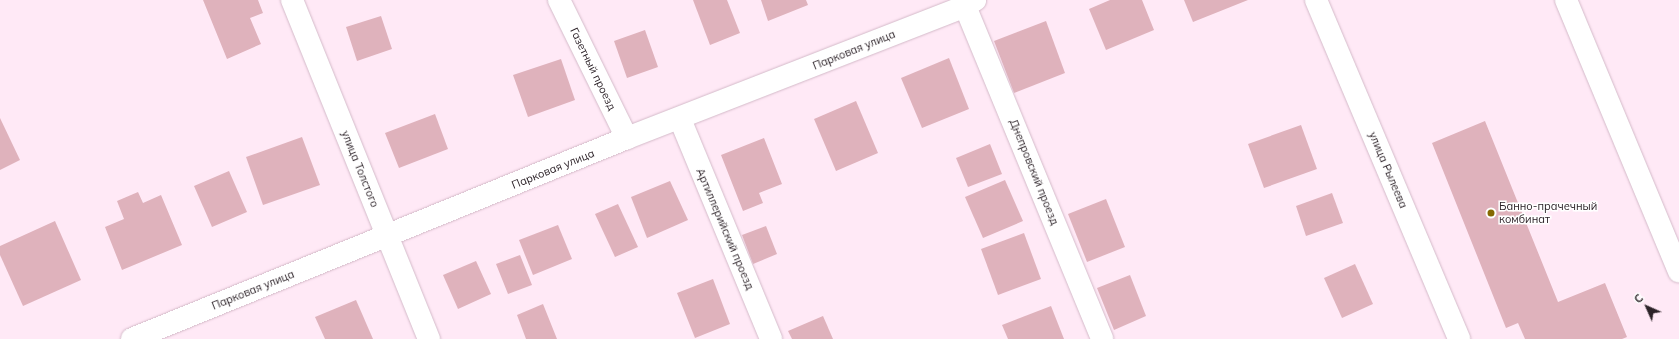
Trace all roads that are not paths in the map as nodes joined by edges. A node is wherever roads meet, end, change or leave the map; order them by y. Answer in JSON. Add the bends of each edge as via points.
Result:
{"nodes":[{"id":1,"x":292,"y":0,"type":"edge"},
{"id":2,"x":559,"y":0,"type":"edge"},
{"id":3,"x":1316,"y":0,"type":"edge"},
{"id":4,"x":1566,"y":0,"type":"edge"},
{"id":5,"x":970,"y":3,"type":"edge"},
{"id":6,"x":680,"y":119,"type":"junction"},
{"id":7,"x":627,"y":138,"type":"junction"},
{"id":8,"x":387,"y":236,"type":"junction"},
{"id":9,"x":1679,"y":272,"type":"edge"},
{"id":10,"x":132,"y":339,"type":"edge"},
{"id":11,"x":429,"y":339,"type":"edge"},
{"id":12,"x":771,"y":339,"type":"edge"},
{"id":13,"x":1102,"y":339,"type":"edge"},
{"id":14,"x":1459,"y":339,"type":"edge"}],
"edges":[{"from":1,"to":8,"type":"street","name":"улица Толстого"},
{"from":2,"to":7,"type":"street","name":"Газетный проезд"},
{"from":3,"to":14,"type":"street","name":"улица Рылеева"},
{"from":4,"to":9,"type":"street"},
{"from":5,"to":6,"type":"street","name":"Парковая улица"},
{"from":5,"to":13,"type":"street","name":"Днепровский проезд"},
{"from":6,"to":7,"type":"street","name":"Парковая улица"},
{"from":6,"to":12,"type":"street","name":"Артиллерийский проезд"},
{"from":7,"to":8,"type":"street","name":"Парковая улица"},
{"from":8,"to":10,"type":"street","name":"Парковая улица"},
{"from":8,"to":11,"type":"street","name":"улица Толстого"}]}
